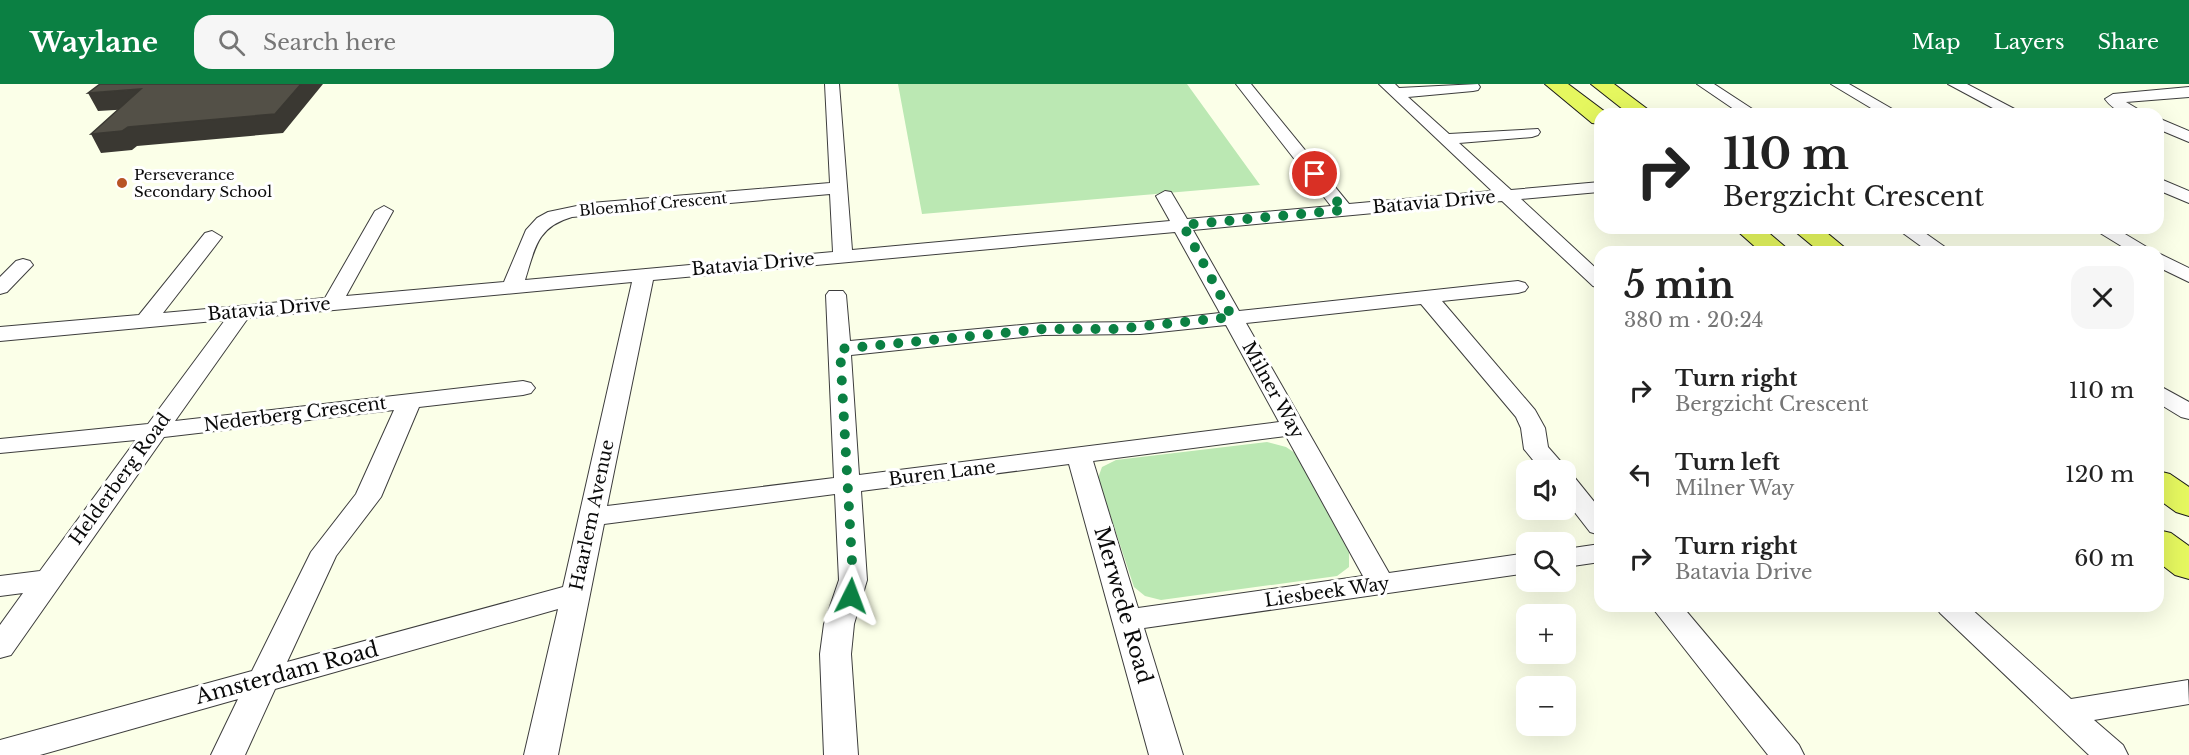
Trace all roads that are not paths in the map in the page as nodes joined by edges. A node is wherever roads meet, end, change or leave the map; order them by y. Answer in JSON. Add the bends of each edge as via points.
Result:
{"nodes":[{"id":1,"x":832,"y":84,"type":"edge"},
{"id":2,"x":1244,"y":84,"type":"edge"},
{"id":3,"x":1555,"y":84,"type":"edge"},
{"id":4,"x":1601,"y":84,"type":"edge"},
{"id":5,"x":1704,"y":84,"type":"edge"},
{"id":6,"x":1838,"y":84,"type":"edge"},
{"id":7,"x":1955,"y":84,"type":"edge"},
{"id":8,"x":1473,"y":87,"type":"dead end"},
{"id":9,"x":1391,"y":88,"type":"edge"},
{"id":10,"x":2189,"y":93,"type":"edge"},
{"id":11,"x":1635,"y":108,"type":"edge"},
{"id":12,"x":1742,"y":108,"type":"edge"},
{"id":13,"x":1882,"y":108,"type":"edge"},
{"id":14,"x":2004,"y":108,"type":"edge"},
{"id":15,"x":2125,"y":108,"type":"edge"},
{"id":16,"x":1594,"y":113,"type":"edge"},
{"id":17,"x":2164,"y":126,"type":"edge"},
{"id":18,"x":1532,"y":132,"type":"dead end"},
{"id":19,"x":2189,"y":137,"type":"edge"},
{"id":20,"x":1446,"y":140,"type":"junction"},
{"id":21,"x":2164,"y":186,"type":"edge"},
{"id":22,"x":1594,"y":187,"type":"edge"},
{"id":23,"x":838,"y":188,"type":"junction"},
{"id":24,"x":1506,"y":195,"type":"junction"},
{"id":25,"x":1165,"y":196,"type":"dead end"},
{"id":26,"x":2189,"y":198,"type":"edge"},
{"id":27,"x":1344,"y":210,"type":"junction"},
{"id":28,"x":384,"y":211,"type":"dead end"},
{"id":29,"x":1183,"y":225,"type":"junction"},
{"id":30,"x":1755,"y":234,"type":"edge"},
{"id":31,"x":1812,"y":234,"type":"edge"},
{"id":32,"x":1914,"y":234,"type":"edge"},
{"id":33,"x":2112,"y":234,"type":"edge"},
{"id":34,"x":212,"y":237,"type":"dead end"},
{"id":35,"x":1770,"y":246,"type":"edge"},
{"id":36,"x":1829,"y":246,"type":"edge"},
{"id":37,"x":1933,"y":246,"type":"edge"},
{"id":38,"x":2134,"y":246,"type":"edge"},
{"id":39,"x":843,"y":256,"type":"junction"},
{"id":40,"x":2164,"y":262,"type":"edge"},
{"id":41,"x":23,"y":265,"type":"dead end"},
{"id":42,"x":644,"y":274,"type":"junction"},
{"id":43,"x":1594,"y":276,"type":"edge"},
{"id":44,"x":2189,"y":276,"type":"edge"},
{"id":45,"x":512,"y":287,"type":"junction"},
{"id":46,"x":1518,"y":287,"type":"dead end"},
{"id":47,"x":0,"y":288,"type":"edge"},
{"id":48,"x":836,"y":295,"type":"dead end"},
{"id":49,"x":1426,"y":296,"type":"junction"},
{"id":50,"x":332,"y":303,"type":"junction"},
{"id":51,"x":241,"y":312,"type":"junction"},
{"id":52,"x":1232,"y":317,"type":"junction"},
{"id":53,"x":145,"y":321,"type":"junction"},
{"id":54,"x":0,"y":334,"type":"edge"},
{"id":55,"x":840,"y":349,"type":"junction"},
{"id":56,"x":524,"y":388,"type":"dead end"},
{"id":57,"x":2164,"y":396,"type":"edge"},
{"id":58,"x":410,"y":400,"type":"junction"},
{"id":59,"x":2189,"y":412,"type":"edge"},
{"id":60,"x":1293,"y":428,"type":"junction"},
{"id":61,"x":156,"y":431,"type":"junction"},
{"id":62,"x":0,"y":446,"type":"edge"},
{"id":63,"x":1079,"y":456,"type":"junction"},
{"id":64,"x":1546,"y":460,"type":"edge"},
{"id":65,"x":846,"y":486,"type":"junction"},
{"id":66,"x":2164,"y":486,"type":"edge"},
{"id":67,"x":1576,"y":496,"type":"edge"},
{"id":68,"x":2189,"y":504,"type":"edge"},
{"id":69,"x":591,"y":517,"type":"junction"},
{"id":70,"x":1594,"y":519,"type":"edge"},
{"id":71,"x":2164,"y":547,"type":"edge"},
{"id":72,"x":1594,"y":554,"type":"edge"},
{"id":73,"x":1576,"y":557,"type":"edge"},
{"id":74,"x":1516,"y":566,"type":"edge"},
{"id":75,"x":2189,"y":566,"type":"edge"},
{"id":76,"x":46,"y":580,"type":"junction"},
{"id":77,"x":1381,"y":584,"type":"junction"},
{"id":78,"x":0,"y":586,"type":"edge"},
{"id":79,"x":575,"y":594,"type":"junction"},
{"id":80,"x":1671,"y":612,"type":"edge"},
{"id":81,"x":1957,"y":612,"type":"edge"},
{"id":82,"x":1127,"y":620,"type":"junction"},
{"id":83,"x":0,"y":647,"type":"edge"},
{"id":84,"x":263,"y":680,"type":"junction"},
{"id":85,"x":2188,"y":692,"type":"edge"},
{"id":86,"x":2065,"y":712,"type":"junction"},
{"id":87,"x":0,"y":753,"type":"edge"},
{"id":88,"x":228,"y":755,"type":"edge"},
{"id":89,"x":541,"y":755,"type":"edge"},
{"id":90,"x":841,"y":755,"type":"edge"},
{"id":91,"x":1166,"y":755,"type":"edge"},
{"id":92,"x":1787,"y":755,"type":"edge"},
{"id":93,"x":2111,"y":755,"type":"edge"}],
"edges":[{"from":1,"to":23,"type":"street"},
{"from":2,"to":27,"type":"street"},
{"from":3,"to":16,"type":"main road"},
{"from":4,"to":11,"type":"main road"},
{"from":5,"to":12,"type":"street"},
{"from":6,"to":13,"type":"street"},
{"from":7,"to":14,"type":"street"},
{"from":8,"to":9,"type":"street"},
{"from":9,"to":20,"type":"street"},
{"from":10,"to":15,"type":"street","via":[[2114,99]]},
{"from":17,"to":19,"type":"street"},
{"from":18,"to":20,"type":"street"},
{"from":20,"to":24,"type":"street"},
{"from":21,"to":26,"type":"street"},
{"from":22,"to":24,"type":"street","name":"Batavia Drive"},
{"from":23,"to":39,"type":"street"},
{"from":23,"to":45,"type":"street","name":"Bloemhof Crescent","via":[[591,208],[551,216],[532,231]]},
{"from":24,"to":27,"type":"street","name":"Batavia Drive"},
{"from":24,"to":43,"type":"street"},
{"from":25,"to":29,"type":"street","name":"Milner Way"},
{"from":27,"to":29,"type":"street","name":"Batavia Drive"},
{"from":28,"to":50,"type":"street"},
{"from":29,"to":39,"type":"street","name":"Batavia Drive"},
{"from":29,"to":52,"type":"street","name":"Milner Way"},
{"from":30,"to":35,"type":"main road"},
{"from":31,"to":36,"type":"main road"},
{"from":32,"to":37,"type":"street"},
{"from":33,"to":38,"type":"street"},
{"from":34,"to":53,"type":"street"},
{"from":39,"to":42,"type":"street","name":"Batavia Drive"},
{"from":40,"to":44,"type":"street"},
{"from":41,"to":47,"type":"street"},
{"from":42,"to":45,"type":"street","name":"Batavia Drive"},
{"from":42,"to":69,"type":"street","name":"Haarlem Avenue"},
{"from":45,"to":50,"type":"street","name":"Batavia Drive"},
{"from":46,"to":49,"type":"street"},
{"from":48,"to":55,"type":"street"},
{"from":49,"to":52,"type":"street"},
{"from":49,"to":64,"type":"street","via":[[1527,415],[1536,449]]},
{"from":50,"to":51,"type":"street","name":"Batavia Drive"},
{"from":51,"to":53,"type":"street","name":"Batavia Drive"},
{"from":51,"to":61,"type":"street","name":"Helderberg Road"},
{"from":52,"to":55,"type":"street","via":[[1117,329],[1043,329]]},
{"from":52,"to":60,"type":"street","name":"Milner Way"},
{"from":53,"to":54,"type":"street","name":"Batavia Drive"},
{"from":55,"to":65,"type":"street"},
{"from":56,"to":58,"type":"street","name":"Nederberg Crescent"},
{"from":57,"to":59,"type":"street"},
{"from":58,"to":61,"type":"street","name":"Nederberg Crescent"},
{"from":58,"to":84,"type":"street","name":"Nederberg Crescent","via":[[368,497],[325,552]]},
{"from":60,"to":63,"type":"street","name":"Buren Lane"},
{"from":60,"to":77,"type":"street","name":"Milner Way"},
{"from":61,"to":62,"type":"street","name":"Nederberg Crescent"},
{"from":61,"to":76,"type":"street","name":"Helderberg Road"},
{"from":63,"to":65,"type":"street","name":"Buren Lane"},
{"from":63,"to":82,"type":"street","name":"Merwede Road"},
{"from":65,"to":69,"type":"street","name":"Buren Lane"},
{"from":65,"to":90,"type":"street","via":[[853,580],[836,645]]},
{"from":66,"to":68,"type":"main road"},
{"from":67,"to":70,"type":"street"},
{"from":69,"to":79,"type":"street","name":"Haarlem Avenue"},
{"from":71,"to":75,"type":"main road"},
{"from":72,"to":73,"type":"street"},
{"from":74,"to":77,"type":"street","name":"Liesbeek Way"},
{"from":76,"to":78,"type":"street"},
{"from":76,"to":83,"type":"street","name":"Helderberg Road"},
{"from":77,"to":82,"type":"street","name":"Liesbeek Way"},
{"from":79,"to":84,"type":"street","name":"Amsterdam Road"},
{"from":79,"to":89,"type":"street","name":"Haarlem Avenue"},
{"from":80,"to":92,"type":"street"},
{"from":81,"to":86,"type":"street"},
{"from":82,"to":91,"type":"street","name":"Merwede Road"},
{"from":84,"to":87,"type":"street","name":"Amsterdam Road"},
{"from":84,"to":88,"type":"street","name":"Nederberg Crescent"},
{"from":85,"to":86,"type":"street"},
{"from":86,"to":93,"type":"street"}]}
